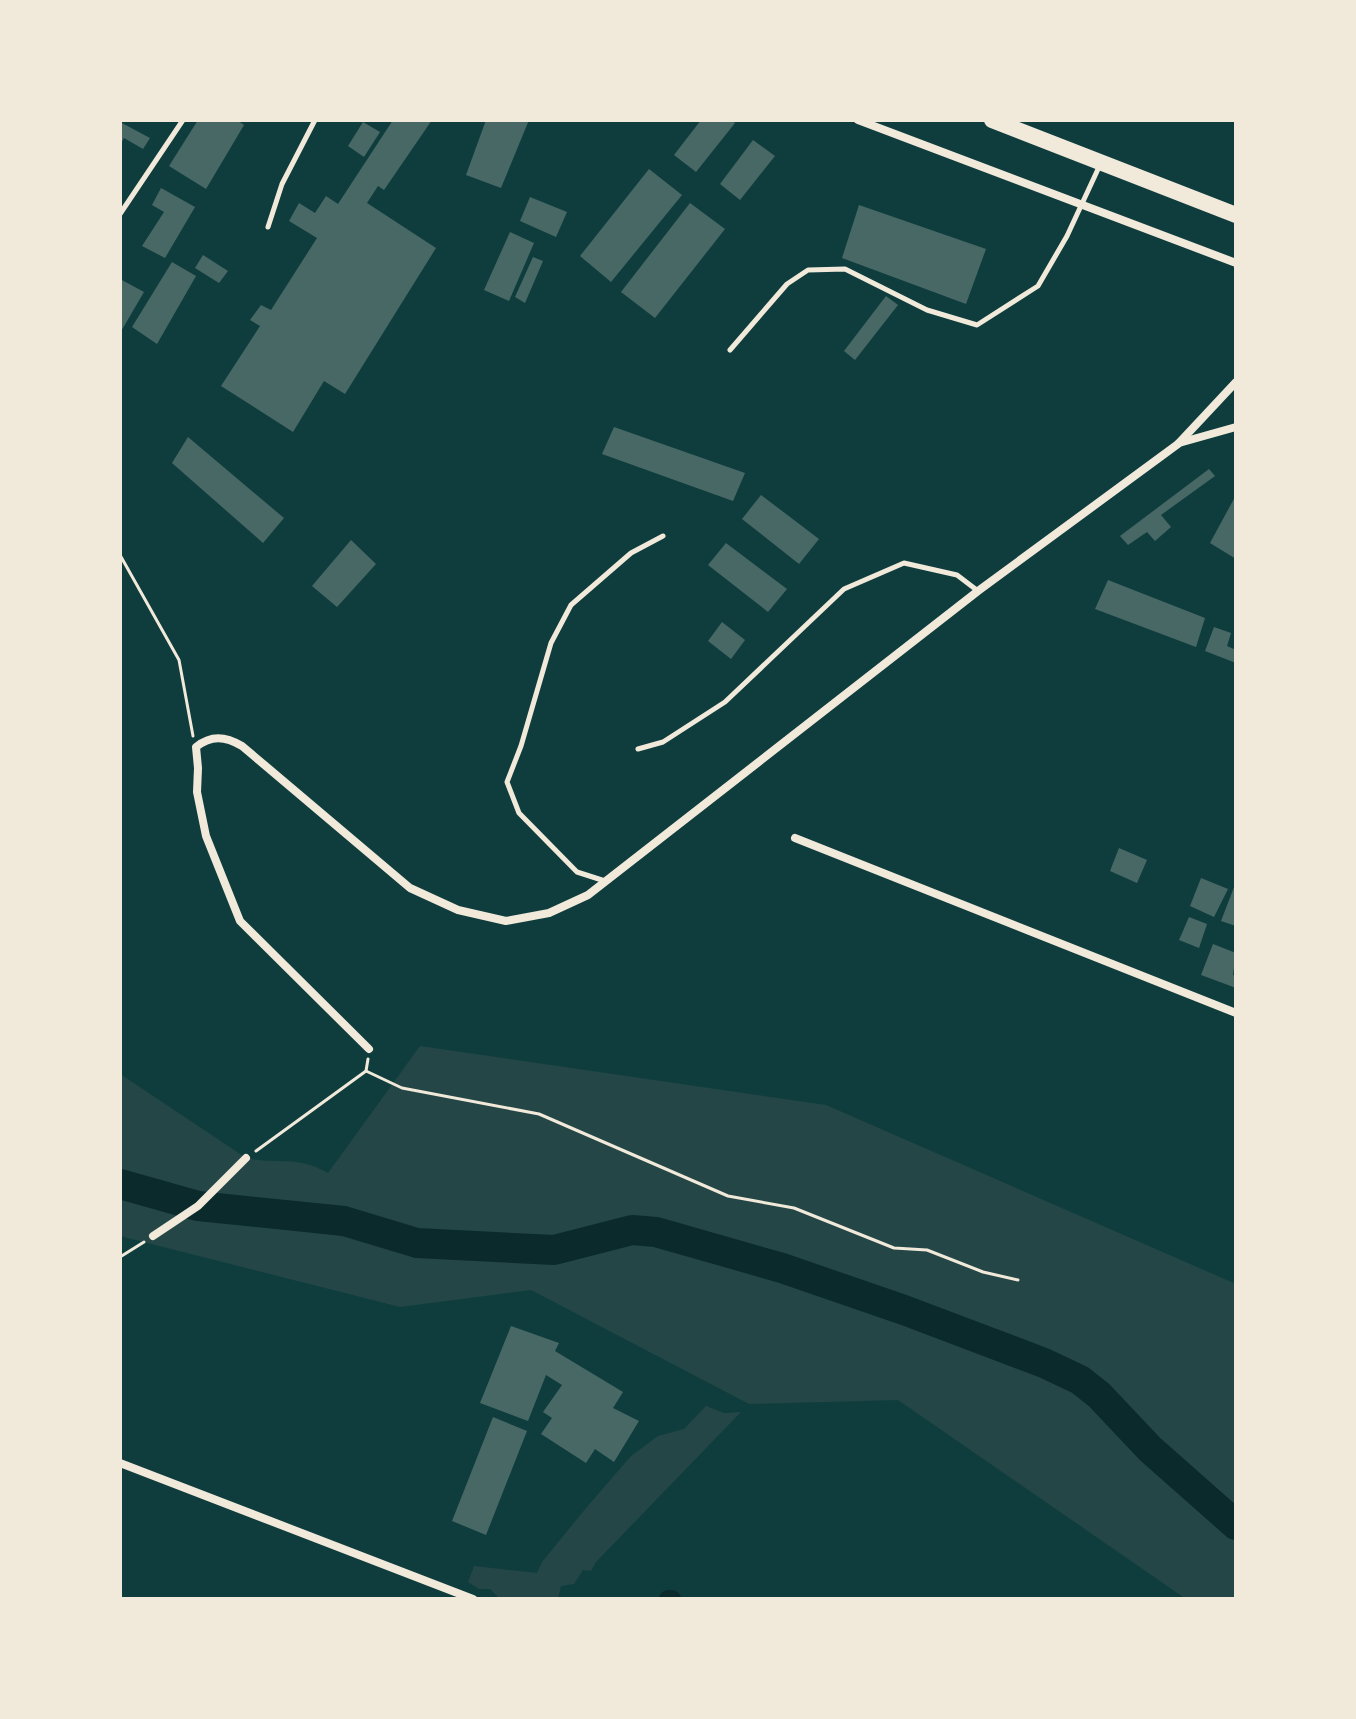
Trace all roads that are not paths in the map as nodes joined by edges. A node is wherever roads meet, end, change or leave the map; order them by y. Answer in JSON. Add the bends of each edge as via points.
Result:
{"nodes":[{"id":1,"x":183,"y":120,"type":"edge"},
{"id":2,"x":315,"y":120,"type":"edge"},
{"id":3,"x":858,"y":120,"type":"edge"},
{"id":4,"x":992,"y":120,"type":"edge"},
{"id":5,"x":1101,"y":162,"type":"junction"},
{"id":6,"x":1081,"y":205,"type":"junction"},
{"id":7,"x":120,"y":214,"type":"edge"},
{"id":8,"x":1236,"y":215,"type":"edge"},
{"id":9,"x":268,"y":227,"type":"dead end"},
{"id":10,"x":1236,"y":263,"type":"edge"},
{"id":11,"x":730,"y":350,"type":"dead end"},
{"id":12,"x":1236,"y":382,"type":"edge"},
{"id":13,"x":1236,"y":427,"type":"edge"},
{"id":14,"x":1178,"y":444,"type":"junction"},
{"id":15,"x":663,"y":536,"type":"dead end"},
{"id":16,"x":978,"y":591,"type":"junction"},
{"id":17,"x":638,"y":749,"type":"dead end"},
{"id":18,"x":795,"y":838,"type":"dead end"},
{"id":19,"x":606,"y":881,"type":"junction"},
{"id":20,"x":1236,"y":1013,"type":"edge"},
{"id":21,"x":369,"y":1049,"type":"road end"},
{"id":22,"x":246,"y":1158,"type":"road end"},
{"id":23,"x":153,"y":1236,"type":"road end"},
{"id":24,"x":120,"y":1463,"type":"edge"},
{"id":25,"x":468,"y":1597,"type":"edge"}],
"edges":[{"from":1,"to":7,"type":"lane"},
{"from":2,"to":9,"type":"lane","via":[[282,184]]},
{"from":3,"to":6,"type":"street"},
{"from":4,"to":5,"type":"highway"},
{"from":5,"to":6,"type":"lane"},
{"from":5,"to":8,"type":"highway"},
{"from":6,"to":10,"type":"street"},
{"from":6,"to":11,"type":"lane","via":[[1038,286],[977,325],[927,310],[845,269],[808,270],[787,284]]},
{"from":12,"to":14,"type":"street"},
{"from":13,"to":14,"type":"street"},
{"from":14,"to":16,"type":"street"},
{"from":15,"to":19,"type":"lane","via":[[631,553],[571,605],[551,643],[507,782],[519,813],[577,872]]},
{"from":16,"to":17,"type":"lane","via":[[957,575],[904,563],[844,589],[725,702],[663,742]]},
{"from":16,"to":19,"type":"street"},
{"from":18,"to":20,"type":"street"},
{"from":19,"to":21,"type":"street","via":[[549,913],[506,921],[458,910],[410,888],[242,746],[229,738],[204,740],[196,747],[197,792],[206,836],[240,921]]},
{"from":22,"to":23,"type":"street","via":[[198,1206]]},
{"from":24,"to":25,"type":"street"}]}
